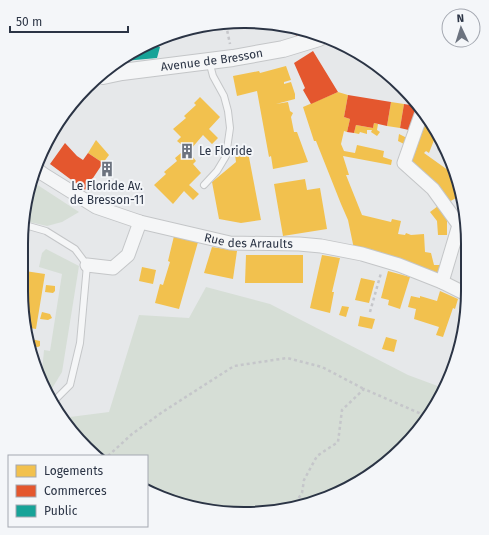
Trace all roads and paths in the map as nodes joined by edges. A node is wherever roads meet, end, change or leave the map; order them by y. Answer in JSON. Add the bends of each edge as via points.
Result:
{"nodes":[{"id":1,"x":315,"y":39,"type":"edge"},
{"id":2,"x":209,"y":61,"type":"junction"},
{"id":3,"x":112,"y":74,"type":"edge"},
{"id":4,"x":420,"y":118,"type":"edge"},
{"id":5,"x":40,"y":172,"type":"edge"},
{"id":6,"x":204,"y":186,"type":"dead end"},
{"id":7,"x":140,"y":222,"type":"junction"},
{"id":8,"x":460,"y":222,"type":"edge"},
{"id":9,"x":460,"y":225,"type":"edge"},
{"id":10,"x":29,"y":226,"type":"edge"},
{"id":11,"x":384,"y":261,"type":"junction"},
{"id":12,"x":87,"y":265,"type":"junction"},
{"id":13,"x":442,"y":282,"type":"junction"},
{"id":14,"x":461,"y":292,"type":"edge"},
{"id":15,"x":370,"y":312,"type":"dead end"},
{"id":16,"x":364,"y":389,"type":"junction"},
{"id":17,"x":56,"y":398,"type":"edge"},
{"id":18,"x":422,"y":414,"type":"edge"},
{"id":19,"x":109,"y":455,"type":"edge"},
{"id":20,"x":297,"y":501,"type":"edge"}],
"edges":[{"from":1,"to":2,"type":"street","name":"Avenue de Bresson","via":[[283,50]]},
{"from":2,"to":3,"type":"street","name":"Avenue de Bresson"},
{"from":2,"to":6,"type":"lane","via":[[213,76],[224,96],[230,128],[226,156]]},
{"from":4,"to":8,"type":"street","via":[[404,163],[433,189]]},
{"from":5,"to":7,"type":"street","name":"Rue des Arraults","via":[[96,207]]},
{"from":7,"to":11,"type":"street","name":"Rue des Arraults","via":[[230,243],[321,246]]},
{"from":7,"to":12,"type":"street","via":[[128,255],[113,268]]},
{"from":9,"to":13,"type":"street"},
{"from":10,"to":12,"type":"lane","via":[[46,231],[74,249]]},
{"from":11,"to":13,"type":"street","name":"Rue des Arraults"},
{"from":11,"to":15,"type":"path"},
{"from":12,"to":17,"type":"lane","via":[[80,343],[70,385]]},
{"from":13,"to":14,"type":"street","name":"Rue des Arraults"},
{"from":16,"to":18,"type":"path"},
{"from":16,"to":19,"type":"path","via":[[322,367],[287,358],[234,366],[161,413]]},
{"from":16,"to":20,"type":"path","via":[[342,410],[338,442],[317,456]]}]}
